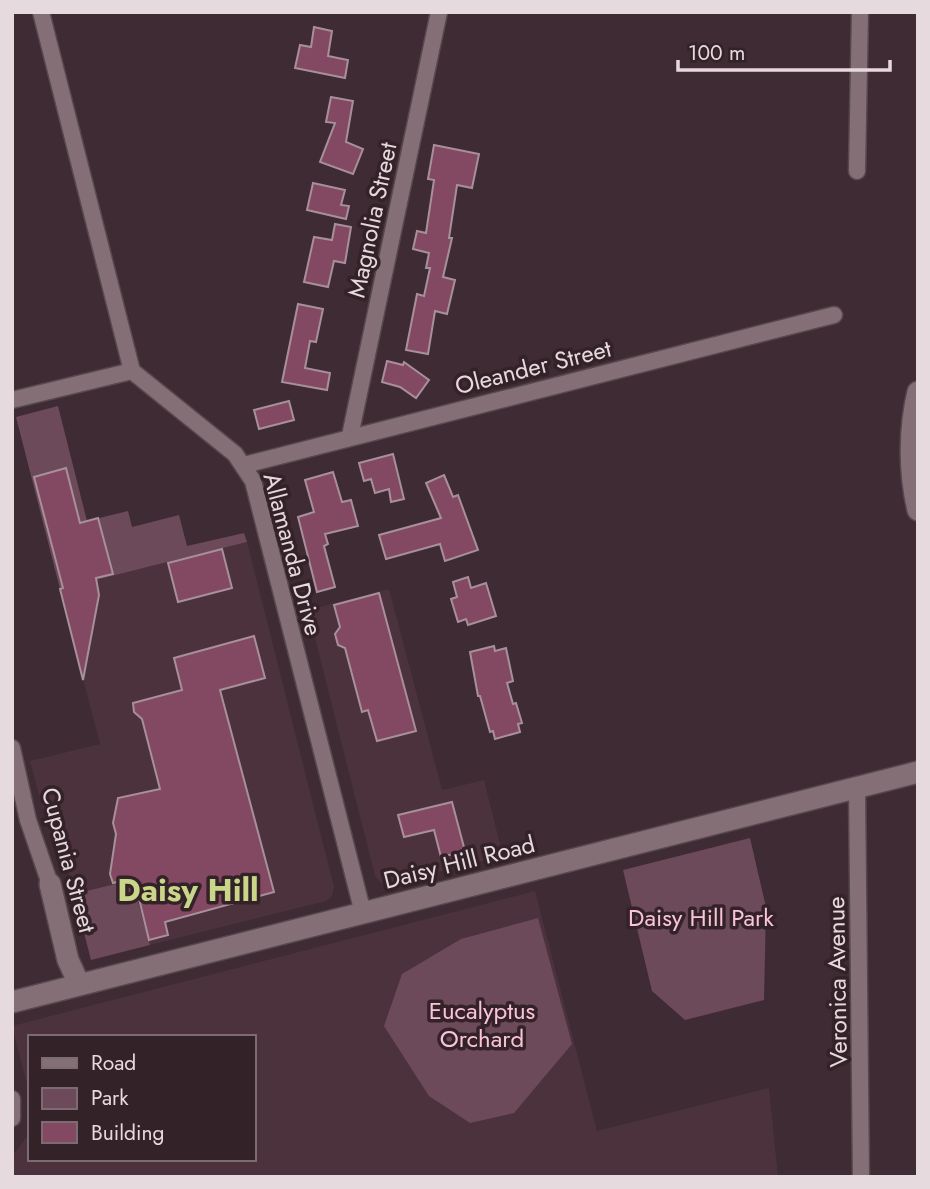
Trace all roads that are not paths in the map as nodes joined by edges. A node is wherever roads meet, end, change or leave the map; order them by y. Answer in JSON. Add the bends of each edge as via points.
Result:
{"nodes":[{"id":1,"x":41,"y":12,"type":"edge"},
{"id":2,"x":439,"y":12,"type":"edge"},
{"id":3,"x":860,"y":12,"type":"edge"},
{"id":4,"x":857,"y":171,"type":"dead end"},
{"id":5,"x":834,"y":315,"type":"dead end"},
{"id":6,"x":132,"y":371,"type":"junction"},
{"id":7,"x":918,"y":392,"type":"edge"},
{"id":8,"x":12,"y":400,"type":"edge"},
{"id":9,"x":350,"y":436,"type":"junction"},
{"id":10,"x":244,"y":465,"type":"junction"},
{"id":11,"x":918,"y":510,"type":"edge"},
{"id":12,"x":12,"y":748,"type":"edge"},
{"id":13,"x":918,"y":772,"type":"edge"},
{"id":14,"x":858,"y":788,"type":"junction"},
{"id":15,"x":20,"y":822,"type":"edge"},
{"id":16,"x":50,"y":884,"type":"joint"},
{"id":17,"x":363,"y":913,"type":"junction"},
{"id":18,"x":79,"y":984,"type":"junction"},
{"id":19,"x":12,"y":1002,"type":"edge"},
{"id":20,"x":12,"y":1099,"type":"edge"},
{"id":21,"x":12,"y":1118,"type":"edge"},
{"id":22,"x":861,"y":1177,"type":"edge"}],
"edges":[{"from":1,"to":6,"type":"street"},
{"from":2,"to":9,"type":"street","name":"Magnolia Street"},
{"from":3,"to":4,"type":"street"},
{"from":5,"to":9,"type":"street","name":"Oleander Street"},
{"from":6,"to":8,"type":"street"},
{"from":6,"to":10,"type":"street","name":"Allamanda Drive","via":[[211,432]]},
{"from":7,"to":11,"type":"street","via":[[912,478]]},
{"from":9,"to":10,"type":"street","name":"Oleander Street"},
{"from":10,"to":17,"type":"street","name":"Allamanda Drive","via":[[256,493]]},
{"from":12,"to":15,"type":"street","name":"Cupania Street"},
{"from":13,"to":14,"type":"street","name":"Daisy Hill Road"},
{"from":14,"to":17,"type":"street","name":"Daisy Hill Road"},
{"from":14,"to":22,"type":"street","name":"Veronica Avenue"},
{"from":15,"to":16,"type":"street","name":"Cupania Street"},
{"from":16,"to":18,"type":"street","name":"Cupania Street","via":[[68,960]]},
{"from":17,"to":18,"type":"street","name":"Daisy Hill Road"},
{"from":18,"to":19,"type":"street","name":"Daisy Hill Road"},
{"from":20,"to":21,"type":"street"}]}
